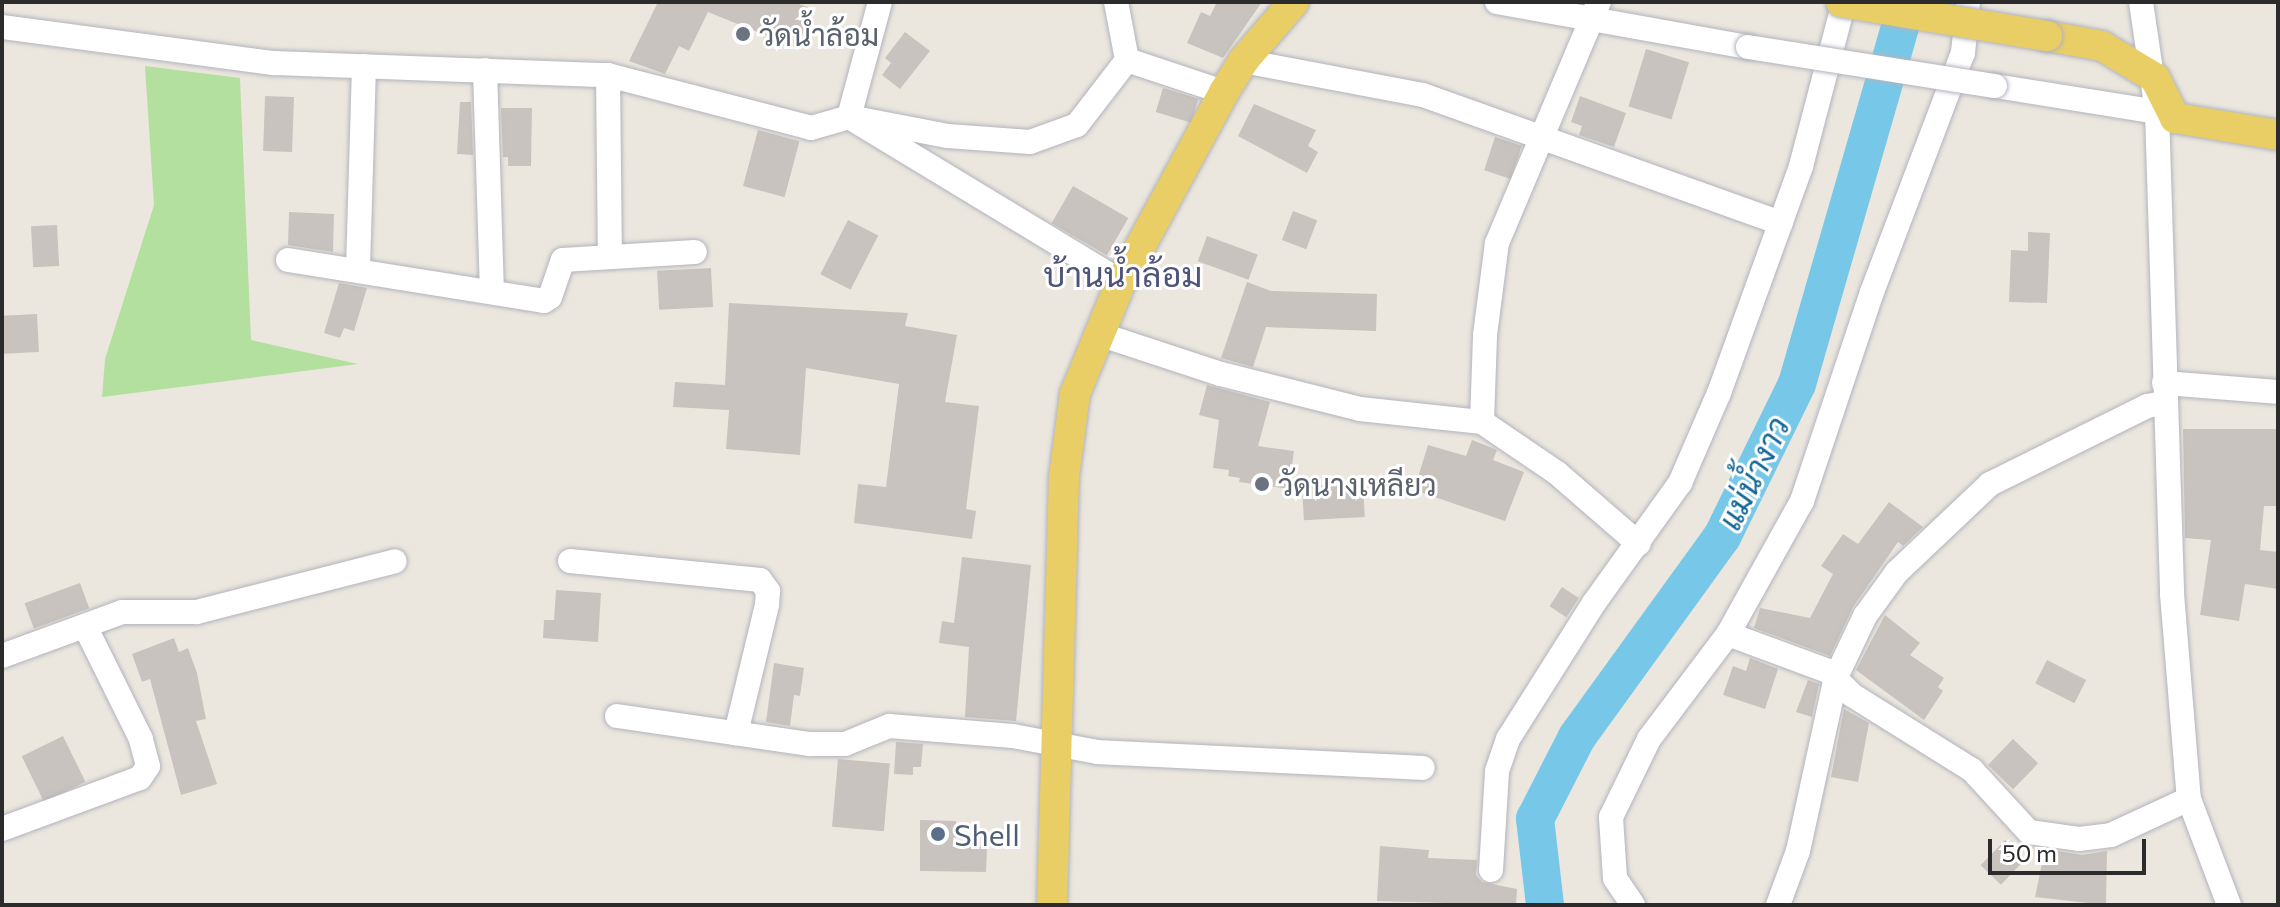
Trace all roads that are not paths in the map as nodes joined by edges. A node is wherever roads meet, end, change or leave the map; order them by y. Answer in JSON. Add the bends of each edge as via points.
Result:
{"nodes":[{"id":1,"x":880,"y":2,"type":"edge"},
{"id":2,"x":1116,"y":2,"type":"edge"},
{"id":3,"x":1294,"y":2,"type":"edge"},
{"id":4,"x":1497,"y":2,"type":"edge"},
{"id":5,"x":1843,"y":2,"type":"edge"},
{"id":6,"x":1968,"y":2,"type":"edge"},
{"id":7,"x":2141,"y":2,"type":"edge"},
{"id":8,"x":1596,"y":10,"type":"edge"},
{"id":9,"x":2,"y":27,"type":"edge"},
{"id":10,"x":1127,"y":60,"type":"junction"},
{"id":11,"x":1243,"y":61,"type":"junction"},
{"id":12,"x":364,"y":66,"type":"junction"},
{"id":13,"x":485,"y":70,"type":"junction"},
{"id":14,"x":608,"y":75,"type":"junction"},
{"id":15,"x":2155,"y":78,"type":"junction"},
{"id":16,"x":1224,"y":92,"type":"junction"},
{"id":17,"x":2157,"y":112,"type":"junction"},
{"id":18,"x":849,"y":117,"type":"junction"},
{"id":19,"x":1542,"y":134,"type":"junction"},
{"id":20,"x":2278,"y":135,"type":"edge"},
{"id":21,"x":1781,"y":223,"type":"junction"},
{"id":22,"x":695,"y":252,"type":"dead end"},
{"id":23,"x":610,"y":255,"type":"junction"},
{"id":24,"x":288,"y":260,"type":"dead end"},
{"id":25,"x":358,"y":268,"type":"junction"},
{"id":26,"x":1121,"y":282,"type":"junction"},
{"id":27,"x":492,"y":290,"type":"junction"},
{"id":28,"x":1099,"y":334,"type":"junction"},
{"id":29,"x":2278,"y":392,"type":"edge"},
{"id":30,"x":2164,"y":393,"type":"junction"},
{"id":31,"x":1482,"y":422,"type":"junction"},
{"id":32,"x":1639,"y":544,"type":"junction"},
{"id":33,"x":395,"y":561,"type":"dead end"},
{"id":34,"x":570,"y":561,"type":"dead end"},
{"id":35,"x":85,"y":626,"type":"junction"},
{"id":36,"x":1728,"y":634,"type":"junction"},
{"id":37,"x":2,"y":656,"type":"edge"},
{"id":38,"x":1836,"y":677,"type":"junction"},
{"id":39,"x":617,"y":716,"type":"dead end"},
{"id":40,"x":736,"y":733,"type":"junction"},
{"id":41,"x":1058,"y":744,"type":"junction"},
{"id":42,"x":1423,"y":768,"type":"dead end"},
{"id":43,"x":2189,"y":799,"type":"junction"},
{"id":44,"x":2,"y":829,"type":"edge"},
{"id":45,"x":1491,"y":870,"type":"dead end"},
{"id":46,"x":1052,"y":905,"type":"edge"},
{"id":47,"x":1633,"y":905,"type":"edge"},
{"id":48,"x":1778,"y":905,"type":"edge"},
{"id":49,"x":2229,"y":905,"type":"edge"}],
"edges":[{"from":1,"to":18,"type":"street"},
{"from":2,"to":10,"type":"street"},
{"from":3,"to":11,"type":"main road"},
{"from":4,"to":8,"type":"street"},
{"from":5,"to":15,"type":"main road","bridge":true,"via":[[2102,46]]},
{"from":5,"to":21,"type":"street"},
{"from":6,"to":36,"type":"street","via":[[1963,53],[1872,292],[1802,501]]},
{"from":7,"to":15,"type":"street"},
{"from":8,"to":17,"type":"street","bridge":true,"via":[[1748,47]]},
{"from":8,"to":19,"type":"street"},
{"from":9,"to":12,"type":"street","via":[[273,63]]},
{"from":10,"to":16,"type":"street"},
{"from":10,"to":18,"type":"street","via":[[1077,125],[1052,138],[1030,142],[948,136]]},
{"from":11,"to":16,"type":"main road"},
{"from":11,"to":19,"type":"street","via":[[1423,95]]},
{"from":12,"to":13,"type":"street"},
{"from":12,"to":25,"type":"street"},
{"from":13,"to":14,"type":"street"},
{"from":13,"to":27,"type":"street"},
{"from":14,"to":18,"type":"street","via":[[811,128]]},
{"from":14,"to":23,"type":"street"},
{"from":15,"to":17,"type":"street"},
{"from":15,"to":20,"type":"main road","via":[[2175,118]]},
{"from":16,"to":26,"type":"main road"},
{"from":17,"to":30,"type":"street"},
{"from":18,"to":26,"type":"street"},
{"from":19,"to":21,"type":"street","via":[[1585,157]]},
{"from":19,"to":31,"type":"street","via":[[1497,243],[1485,335]]},
{"from":21,"to":32,"type":"street","via":[[1680,483]]},
{"from":22,"to":23,"type":"street"},
{"from":23,"to":27,"type":"street","via":[[563,260],[548,300]]},
{"from":24,"to":25,"type":"street"},
{"from":25,"to":27,"type":"street"},
{"from":26,"to":28,"type":"main road"},
{"from":28,"to":31,"type":"street","via":[[1221,374],[1360,409]]},
{"from":28,"to":41,"type":"main road","via":[[1075,394],[1064,477]]},
{"from":29,"to":30,"type":"street"},
{"from":30,"to":38,"type":"street","via":[[1990,484],[1897,572],[1865,616]]},
{"from":30,"to":43,"type":"street"},
{"from":31,"to":32,"type":"street","via":[[1557,473]]},
{"from":32,"to":45,"type":"street","via":[[1594,603],[1508,739],[1497,771]]},
{"from":33,"to":35,"type":"street","via":[[197,612],[139,609]]},
{"from":34,"to":40,"type":"street","via":[[760,580],[768,591],[767,605]]},
{"from":35,"to":37,"type":"street"},
{"from":35,"to":44,"type":"street","via":[[141,739],[148,766],[140,778]]},
{"from":36,"to":38,"type":"street"},
{"from":36,"to":47,"type":"street","via":[[1649,739],[1611,817],[1615,878]]},
{"from":38,"to":43,"type":"street","via":[[1852,695],[1972,770],[2029,832],[2079,839],[2111,835]]},
{"from":38,"to":48,"type":"street","via":[[1798,851]]},
{"from":39,"to":40,"type":"street"},
{"from":40,"to":41,"type":"street","via":[[845,744],[889,726]]},
{"from":41,"to":42,"type":"street","via":[[1098,752]]},
{"from":41,"to":46,"type":"main road"},
{"from":43,"to":49,"type":"street"}]}
